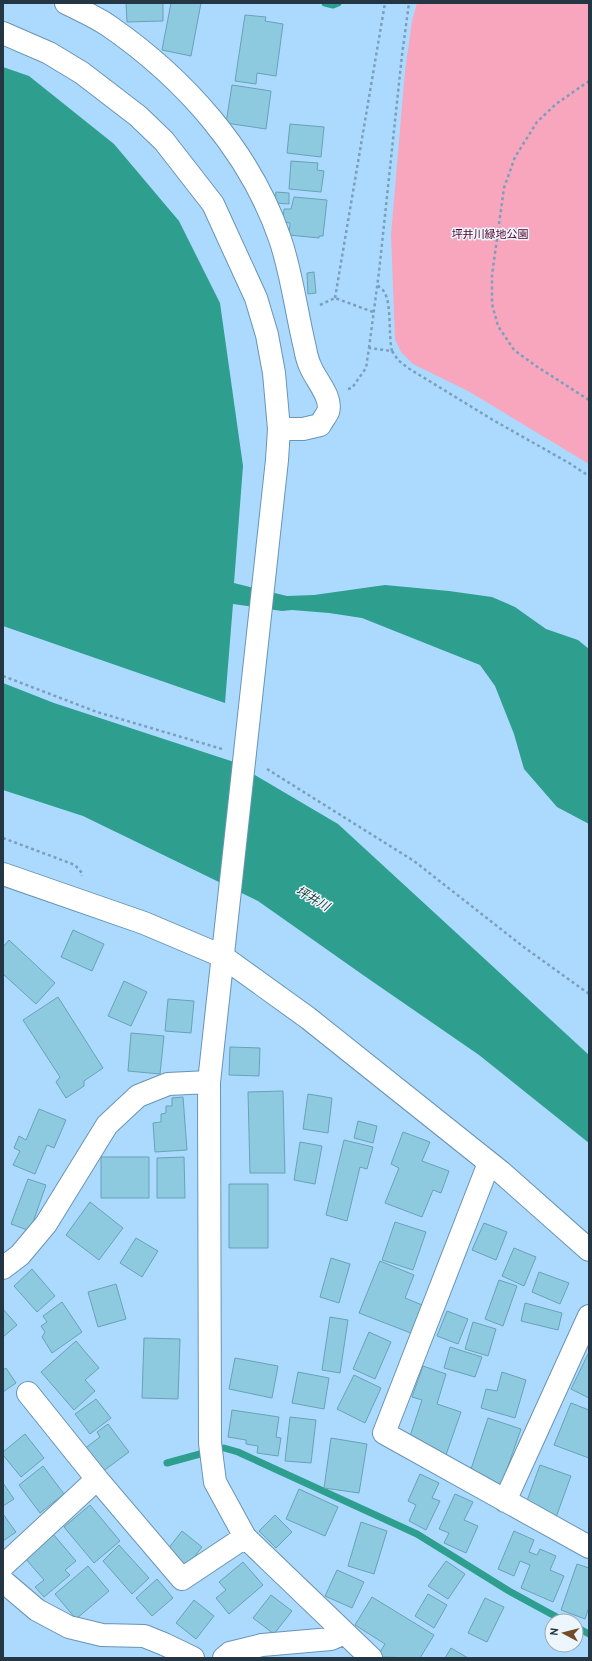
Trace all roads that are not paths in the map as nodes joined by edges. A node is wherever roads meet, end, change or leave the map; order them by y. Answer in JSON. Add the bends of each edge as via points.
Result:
{"nodes":[{"id":1,"x":66,"y":3,"type":"edge"},
{"id":2,"x":3,"y":33,"type":"edge"},
{"id":3,"x":279,"y":429,"type":"junction"},
{"id":4,"x":3,"y":874,"type":"edge"},
{"id":5,"x":222,"y":956,"type":"junction"},
{"id":6,"x":209,"y":1082,"type":"junction"},
{"id":7,"x":489,"y":1163,"type":"junction"},
{"id":8,"x":589,"y":1250,"type":"edge"},
{"id":9,"x":3,"y":1268,"type":"edge"},
{"id":10,"x":589,"y":1316,"type":"edge"},
{"id":11,"x":28,"y":1393,"type":"dead end"},
{"id":12,"x":97,"y":1479,"type":"junction"},
{"id":13,"x":505,"y":1501,"type":"junction"},
{"id":14,"x":245,"y":1537,"type":"junction"},
{"id":15,"x":589,"y":1547,"type":"edge"},
{"id":16,"x":3,"y":1566,"type":"edge"},
{"id":17,"x":3,"y":1581,"type":"edge"},
{"id":18,"x":345,"y":1633,"type":"junction"},
{"id":19,"x":193,"y":1658,"type":"edge"},
{"id":20,"x":224,"y":1658,"type":"edge"},
{"id":21,"x":371,"y":1658,"type":"edge"}],
"edges":[{"from":1,"to":3,"type":"street","via":[[108,25],[158,63],[198,102],[238,154],[264,197],[291,276],[310,366],[327,398],[328,411],[320,425],[303,429]]},
{"from":2,"to":3,"type":"street","via":[[49,53],[82,73],[138,116],[164,141],[213,204],[256,298],[267,335],[274,373]]},
{"from":3,"to":5,"type":"street","via":[[249,728]]},
{"from":4,"to":5,"type":"street","via":[[144,923]]},
{"from":5,"to":6,"type":"street"},
{"from":5,"to":7,"type":"street","via":[[308,1018]]},
{"from":6,"to":9,"type":"street","via":[[168,1084],[138,1096],[108,1125],[46,1224],[20,1255]]},
{"from":6,"to":14,"type":"street","via":[[210,1443],[215,1482]]},
{"from":7,"to":8,"type":"street"},
{"from":7,"to":13,"type":"street","via":[[384,1433]]},
{"from":10,"to":13,"type":"street"},
{"from":11,"to":12,"type":"street"},
{"from":12,"to":14,"type":"street","via":[[182,1579]]},
{"from":12,"to":16,"type":"street"},
{"from":13,"to":15,"type":"street"},
{"from":14,"to":18,"type":"street"},
{"from":17,"to":19,"type":"street","via":[[37,1610],[69,1627],[102,1635],[144,1636]]},
{"from":18,"to":20,"type":"street","via":[[331,1639],[262,1644],[230,1653]]},
{"from":18,"to":21,"type":"street"}]}
